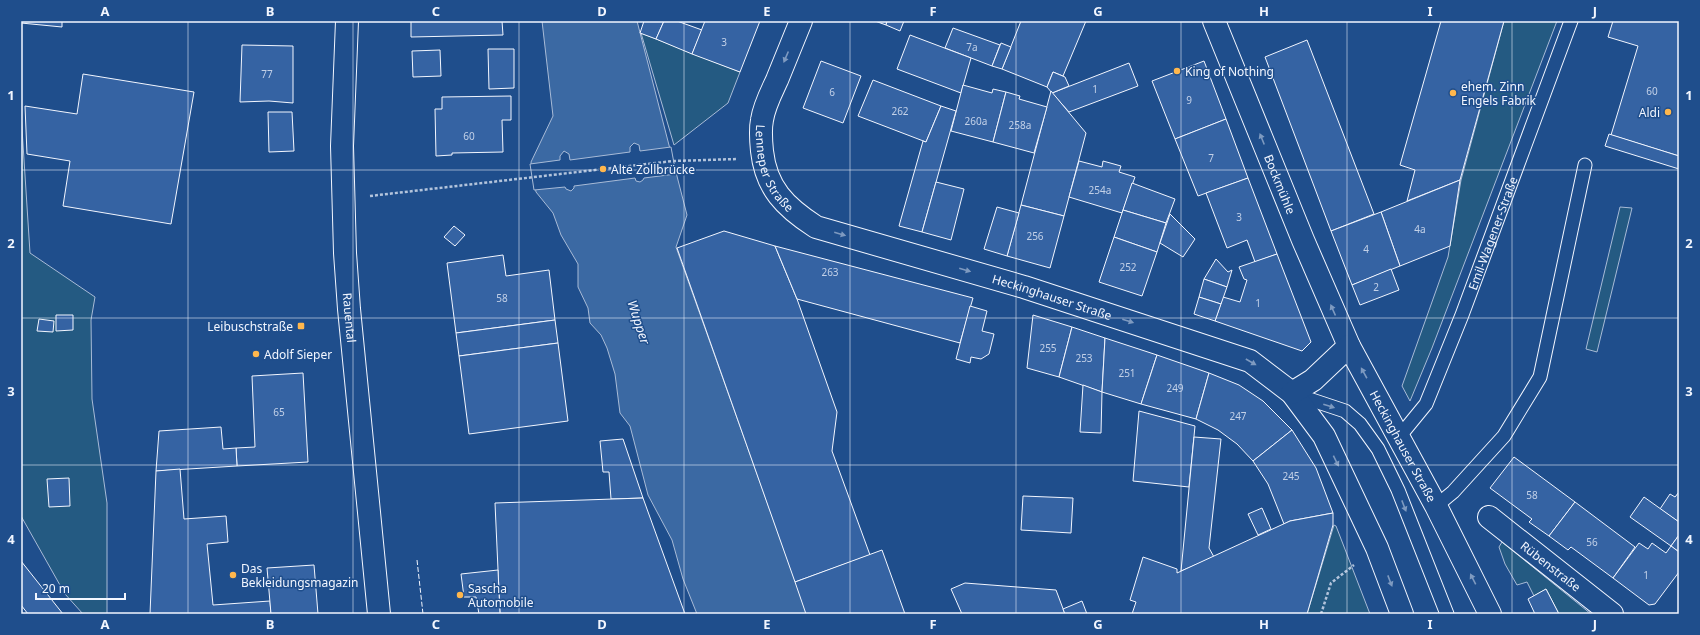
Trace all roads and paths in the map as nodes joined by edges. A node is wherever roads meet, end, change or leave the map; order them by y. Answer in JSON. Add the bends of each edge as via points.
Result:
{"nodes":[{"id":1,"x":347,"y":21,"type":"edge"},
{"id":2,"x":801,"y":21,"type":"edge"},
{"id":3,"x":1214,"y":21,"type":"edge"},
{"id":4,"x":1571,"y":21,"type":"edge"},
{"id":5,"x":763,"y":163,"type":"junction"},
{"id":6,"x":1585,"y":165,"type":"dead end"},
{"id":7,"x":344,"y":199,"type":"junction"},
{"id":8,"x":804,"y":219,"type":"joint"},
{"id":9,"x":1349,"y":346,"type":"junction"},
{"id":10,"x":1292,"y":394,"type":"junction"},
{"id":11,"x":1399,"y":437,"type":"junction"},
{"id":12,"x":1436,"y":506,"type":"junction"},
{"id":13,"x":1489,"y":517,"type":"dead end"},
{"id":14,"x":1377,"y":548,"type":"junction"},
{"id":15,"x":379,"y":614,"type":"edge"},
{"id":16,"x":1321,"y":614,"type":"edge"},
{"id":17,"x":1402,"y":614,"type":"edge"},
{"id":18,"x":1447,"y":614,"type":"edge"},
{"id":19,"x":1490,"y":614,"type":"edge"},
{"id":20,"x":1612,"y":614,"type":"edge"}],
"edges":[{"from":1,"to":7,"type":"main road","name":"Rauental","via":[[342,146]]},
{"from":2,"to":5,"type":"main road","name":"Lenneper Straße","one_way":true,"via":[[766,105],[760,138]]},
{"from":9,"to":3,"type":"main road","name":"Bockmühle","one_way":true},
{"from":4,"to":11,"type":"lane","name":"Emil-Wagener-Straße","via":[[1462,315],[1426,404]]},
{"from":5,"to":7,"type":"path","via":[[739,159],[673,161]]},
{"from":5,"to":8,"type":"main road","name":"Lenneper Straße","via":[[772,187],[792,210]]},
{"from":6,"to":12,"type":"lane","via":[[1540,377],[1504,436],[1453,492]]},
{"from":7,"to":15,"type":"main road","name":"Rauental","via":[[349,309]]},
{"from":8,"to":10,"type":"main road","name":"Heckinghauser Straße","one_way":true,"via":[[816,227],[1024,287],[1250,360]]},
{"from":9,"to":10,"type":"main road","via":[[1313,380]]},
{"from":11,"to":9,"type":"main road","name":"Heckinghauser Straße","one_way":true},
{"from":10,"to":14,"type":"main road","name":"Heckinghauser Straße","one_way":true,"via":[[1324,436]]},
{"from":10,"to":18,"type":"lane","one_way":true,"via":[[1345,411],[1360,424],[1378,449],[1398,490]]},
{"from":11,"to":12,"type":"main road","name":"Heckinghauser Straße"},
{"from":19,"to":12,"type":"main road","name":"Heckinghauser Straße","one_way":true},
{"from":13,"to":20,"type":"main road","name":"Rübenstraße"},
{"from":14,"to":16,"type":"path","via":[[1331,583]]},
{"from":14,"to":17,"type":"main road","name":"Heckinghauser Straße","one_way":true}]}
